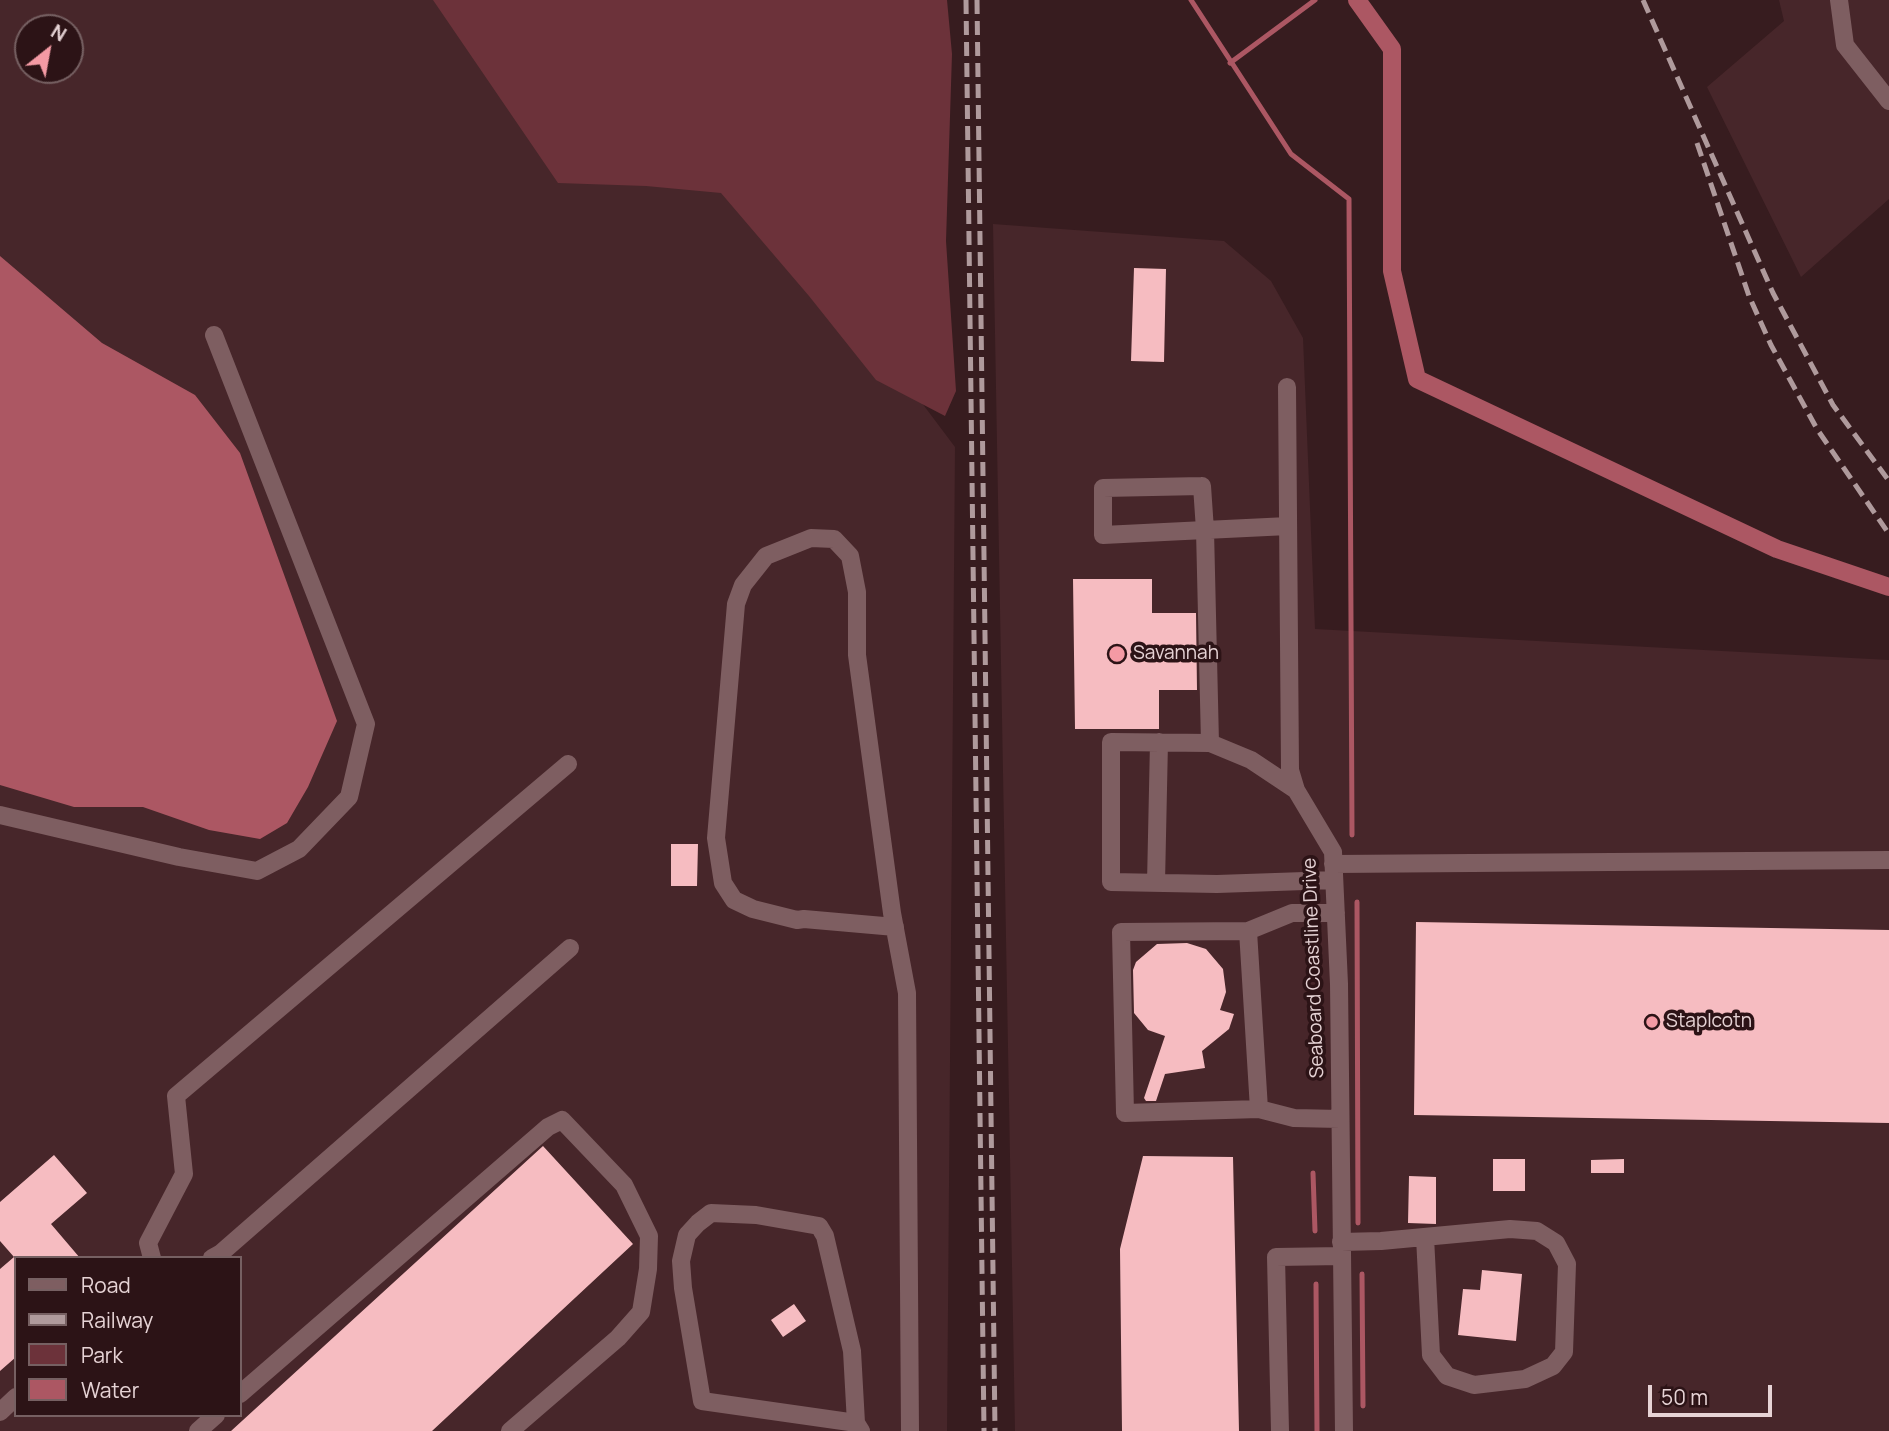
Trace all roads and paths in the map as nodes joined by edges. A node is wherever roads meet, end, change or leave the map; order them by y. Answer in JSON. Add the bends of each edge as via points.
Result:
{"nodes":[{"id":1,"x":1839,"y":0,"type":"edge"},
{"id":2,"x":1889,"y":101,"type":"edge"},
{"id":3,"x":214,"y":335,"type":"dead end"},
{"id":4,"x":1287,"y":387,"type":"dead end"},
{"id":5,"x":1288,"y":527,"type":"junction"},
{"id":6,"x":1205,"y":530,"type":"junction"},
{"id":7,"x":1159,"y":743,"type":"junction"},
{"id":8,"x":1210,"y":743,"type":"junction"},
{"id":9,"x":568,"y":764,"type":"dead end"},
{"id":10,"x":1296,"y":790,"type":"junction"},
{"id":11,"x":0,"y":815,"type":"edge"},
{"id":12,"x":1889,"y":860,"type":"edge"},
{"id":13,"x":1334,"y":872,"type":"junction"},
{"id":14,"x":1156,"y":883,"type":"junction"},
{"id":15,"x":1336,"y":913,"type":"junction"},
{"id":16,"x":895,"y":927,"type":"junction"},
{"id":17,"x":1248,"y":932,"type":"junction"},
{"id":18,"x":570,"y":948,"type":"dead end"},
{"id":19,"x":1259,"y":1110,"type":"junction"},
{"id":20,"x":1340,"y":1119,"type":"junction"},
{"id":21,"x":1425,"y":1237,"type":"junction"},
{"id":22,"x":1341,"y":1249,"type":"junction"},
{"id":23,"x":151,"y":1256,"type":"edge"},
{"id":24,"x":215,"y":1256,"type":"edge"},
{"id":25,"x":242,"y":1392,"type":"edge"},
{"id":26,"x":14,"y":1399,"type":"edge"},
{"id":27,"x":0,"y":1412,"type":"edge"},
{"id":28,"x":214,"y":1417,"type":"edge"},
{"id":29,"x":858,"y":1427,"type":"edge"},
{"id":30,"x":198,"y":1431,"type":"edge"},
{"id":31,"x":510,"y":1431,"type":"edge"},
{"id":32,"x":910,"y":1431,"type":"edge"},
{"id":33,"x":1280,"y":1431,"type":"edge"},
{"id":34,"x":1344,"y":1431,"type":"edge"}],
"edges":[{"from":1,"to":2,"type":"street","via":[[1845,45]]},
{"from":3,"to":11,"type":"street","via":[[366,724],[349,797],[299,849],[257,871]]},
{"from":4,"to":5,"type":"street","name":"Seaboard Coastline Drive"},
{"from":5,"to":6,"type":"street"},
{"from":5,"to":10,"type":"street","name":"Seaboard Coastline Drive","via":[[1290,769]]},
{"from":6,"to":6,"type":"street","via":[[1103,535],[1103,488],[1202,486]]},
{"from":6,"to":8,"type":"street"},
{"from":7,"to":8,"type":"street"},
{"from":7,"to":14,"type":"street"},
{"from":7,"to":14,"type":"street","via":[[1111,742],[1111,882]]},
{"from":8,"to":10,"type":"street","via":[[1251,760]]},
{"from":9,"to":23,"type":"street","via":[[176,1096],[184,1174],[148,1243]]},
{"from":10,"to":13,"type":"street","name":"Seaboard Coastline Drive","via":[[1333,852]]},
{"from":12,"to":13,"type":"street"},
{"from":13,"to":14,"type":"street","via":[[1217,884]]},
{"from":13,"to":15,"type":"street","name":"Seaboard Coastline Drive"},
{"from":15,"to":17,"type":"street","via":[[1292,913]]},
{"from":15,"to":20,"type":"street","name":"Seaboard Coastline Drive"},
{"from":16,"to":16,"type":"street","via":[[857,655],[857,592],[850,556],[834,540],[811,538],[766,556],[743,585],[736,604],[716,838],[723,883],[734,900],[752,909],[797,920]]},
{"from":16,"to":32,"type":"street","via":[[907,993]]},
{"from":17,"to":19,"type":"street"},
{"from":17,"to":19,"type":"street","via":[[1121,932],[1125,1113]]},
{"from":18,"to":24,"type":"street"},
{"from":19,"to":20,"type":"street","via":[[1294,1118]]},
{"from":20,"to":22,"type":"street","name":"Seaboard Coastline Drive"},
{"from":21,"to":21,"type":"street","via":[[1510,1228],[1537,1231],[1556,1243],[1567,1264],[1564,1352],[1553,1366],[1525,1379],[1474,1385],[1447,1376],[1431,1355]]},
{"from":21,"to":22,"type":"street"},
{"from":22,"to":33,"type":"street","via":[[1276,1257]]},
{"from":22,"to":34,"type":"street","name":"Seaboard Coastline Drive"},
{"from":25,"to":31,"type":"street","via":[[548,1127],[562,1120],[624,1185],[649,1236],[641,1312],[618,1338]]},
{"from":26,"to":27,"type":"street"},
{"from":28,"to":30,"type":"street"},
{"from":29,"to":29,"type":"street","via":[[702,1401],[681,1261],[687,1235],[711,1213],[819,1226],[852,1351]]}]}
